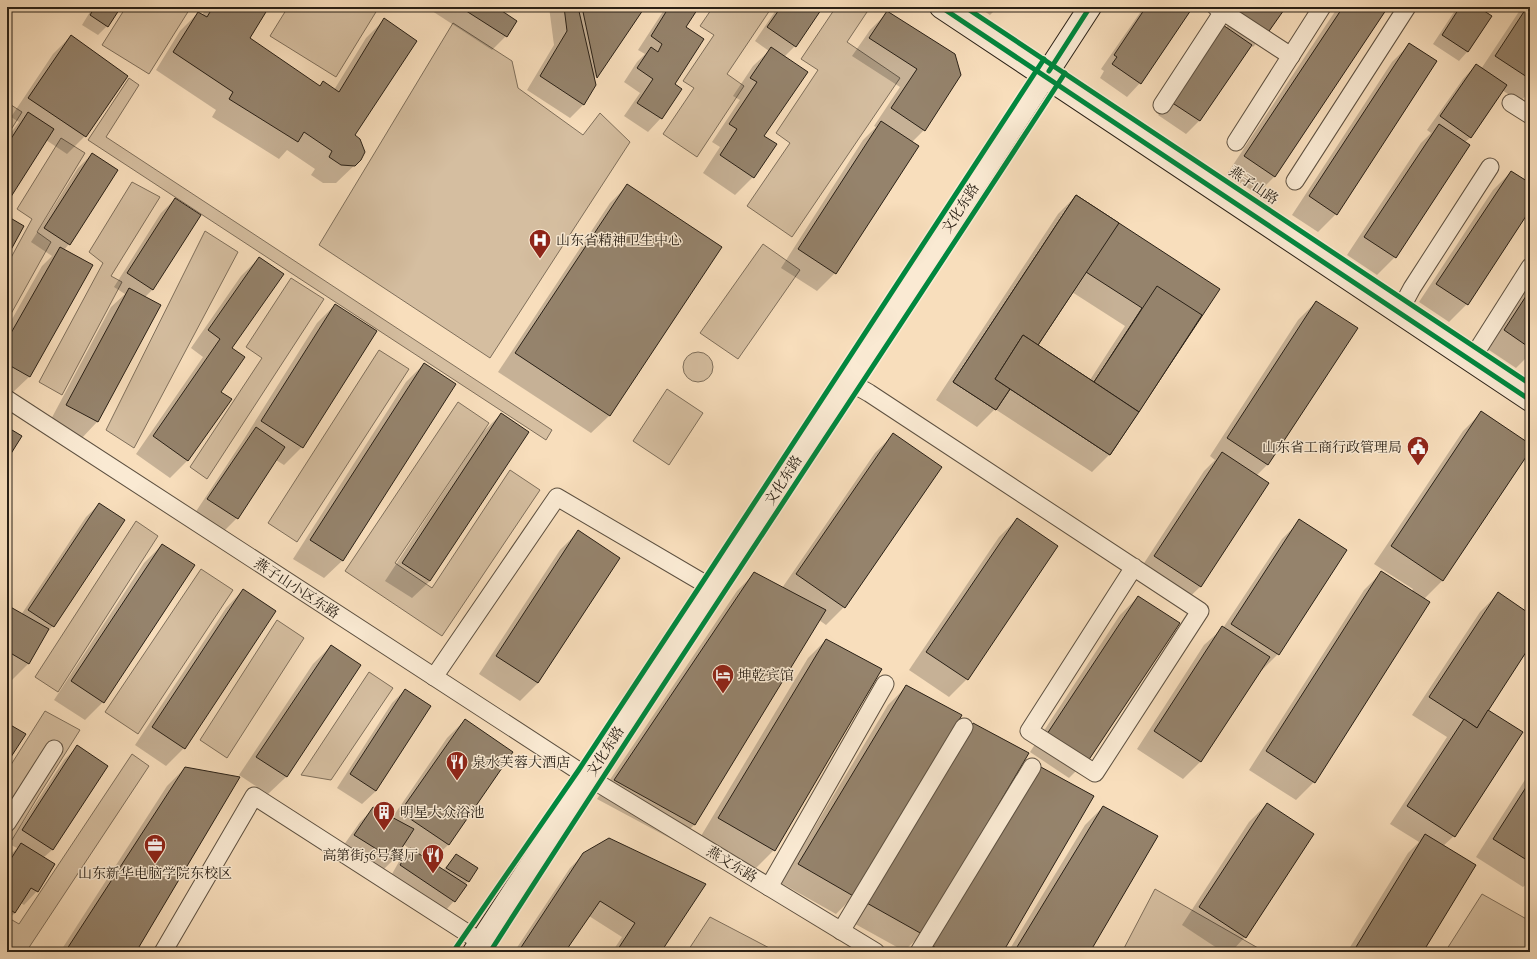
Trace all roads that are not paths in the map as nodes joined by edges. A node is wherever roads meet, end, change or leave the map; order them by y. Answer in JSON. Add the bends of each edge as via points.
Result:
{"nodes":[{"id":1,"x":941,"y":7,"type":"edge"},
{"id":2,"x":965,"y":7,"type":"edge"},
{"id":3,"x":1090,"y":7,"type":"edge"},
{"id":4,"x":1322,"y":7,"type":"edge"},
{"id":5,"x":1407,"y":7,"type":"edge"},
{"id":6,"x":1222,"y":8,"type":"edge"},
{"id":7,"x":1291,"y":56,"type":"junction"},
{"id":8,"x":1049,"y":71,"type":"junction"},
{"id":9,"x":1511,"y":103,"type":"dead end"},
{"id":10,"x":1162,"y":104,"type":"dead end"},
{"id":11,"x":1530,"y":115,"type":"edge"},
{"id":12,"x":1236,"y":142,"type":"dead end"},
{"id":13,"x":1490,"y":167,"type":"dead end"},
{"id":14,"x":1295,"y":181,"type":"dead end"},
{"id":15,"x":1530,"y":267,"type":"edge"},
{"id":16,"x":1405,"y":301,"type":"junction"},
{"id":17,"x":1478,"y":349,"type":"junction"},
{"id":18,"x":848,"y":381,"type":"junction"},
{"id":19,"x":1530,"y":384,"type":"edge"},
{"id":20,"x":7,"y":399,"type":"edge"},
{"id":21,"x":1530,"y":400,"type":"edge"},
{"id":22,"x":1134,"y":567,"type":"junction"},
{"id":23,"x":712,"y":588,"type":"junction"},
{"id":24,"x":434,"y":677,"type":"junction"},
{"id":25,"x":885,"y":684,"type":"dead end"},
{"id":26,"x":964,"y":727,"type":"dead end"},
{"id":27,"x":54,"y":749,"type":"dead end"},
{"id":28,"x":1032,"y":767,"type":"dead end"},
{"id":29,"x":588,"y":777,"type":"junction"},
{"id":30,"x":7,"y":823,"type":"edge"},
{"id":31,"x":769,"y":887,"type":"junction"},
{"id":32,"x":841,"y":931,"type":"junction"},
{"id":33,"x":477,"y":947,"type":"edge"},
{"id":34,"x":163,"y":952,"type":"edge"},
{"id":35,"x":876,"y":952,"type":"edge"},
{"id":36,"x":919,"y":952,"type":"edge"}],
"edges":[{"from":1,"to":8,"type":"street","name":"燕子山路"},
{"from":2,"to":8,"type":"street","name":"燕子山路"},
{"from":3,"to":8,"type":"street","name":"文化东路"},
{"from":4,"to":7,"type":"street"},
{"from":5,"to":14,"type":"street"},
{"from":6,"to":7,"type":"street"},
{"from":6,"to":10,"type":"street"},
{"from":7,"to":12,"type":"street"},
{"from":8,"to":16,"type":"street","name":"燕子山路"},
{"from":8,"to":18,"type":"street","name":"文化东路"},
{"from":8,"to":21,"type":"street","name":"燕子山路"},
{"from":9,"to":11,"type":"street"},
{"from":13,"to":16,"type":"street"},
{"from":15,"to":17,"type":"street"},
{"from":16,"to":17,"type":"street","name":"燕子山路"},
{"from":17,"to":19,"type":"street","name":"燕子山路"},
{"from":18,"to":22,"type":"street"},
{"from":18,"to":23,"type":"street","name":"文化东路"},
{"from":20,"to":24,"type":"street","name":"燕子山小区东路"},
{"from":22,"to":22,"type":"street","via":[[1200,611],[1095,774],[1029,731]]},
{"from":23,"to":24,"type":"street","via":[[557,497]]},
{"from":23,"to":29,"type":"street","name":"文化东路"},
{"from":24,"to":29,"type":"street","name":"燕子山小区东路"},
{"from":25,"to":31,"type":"street"},
{"from":26,"to":32,"type":"street"},
{"from":27,"to":30,"type":"street"},
{"from":28,"to":36,"type":"street"},
{"from":29,"to":31,"type":"street","name":"燕文东路"},
{"from":29,"to":33,"type":"street","name":"文化东路"},
{"from":31,"to":32,"type":"street","name":"燕文东路"},
{"from":32,"to":35,"type":"street","name":"燕文东路"},
{"from":33,"to":34,"type":"street","via":[[254,796]]}]}
